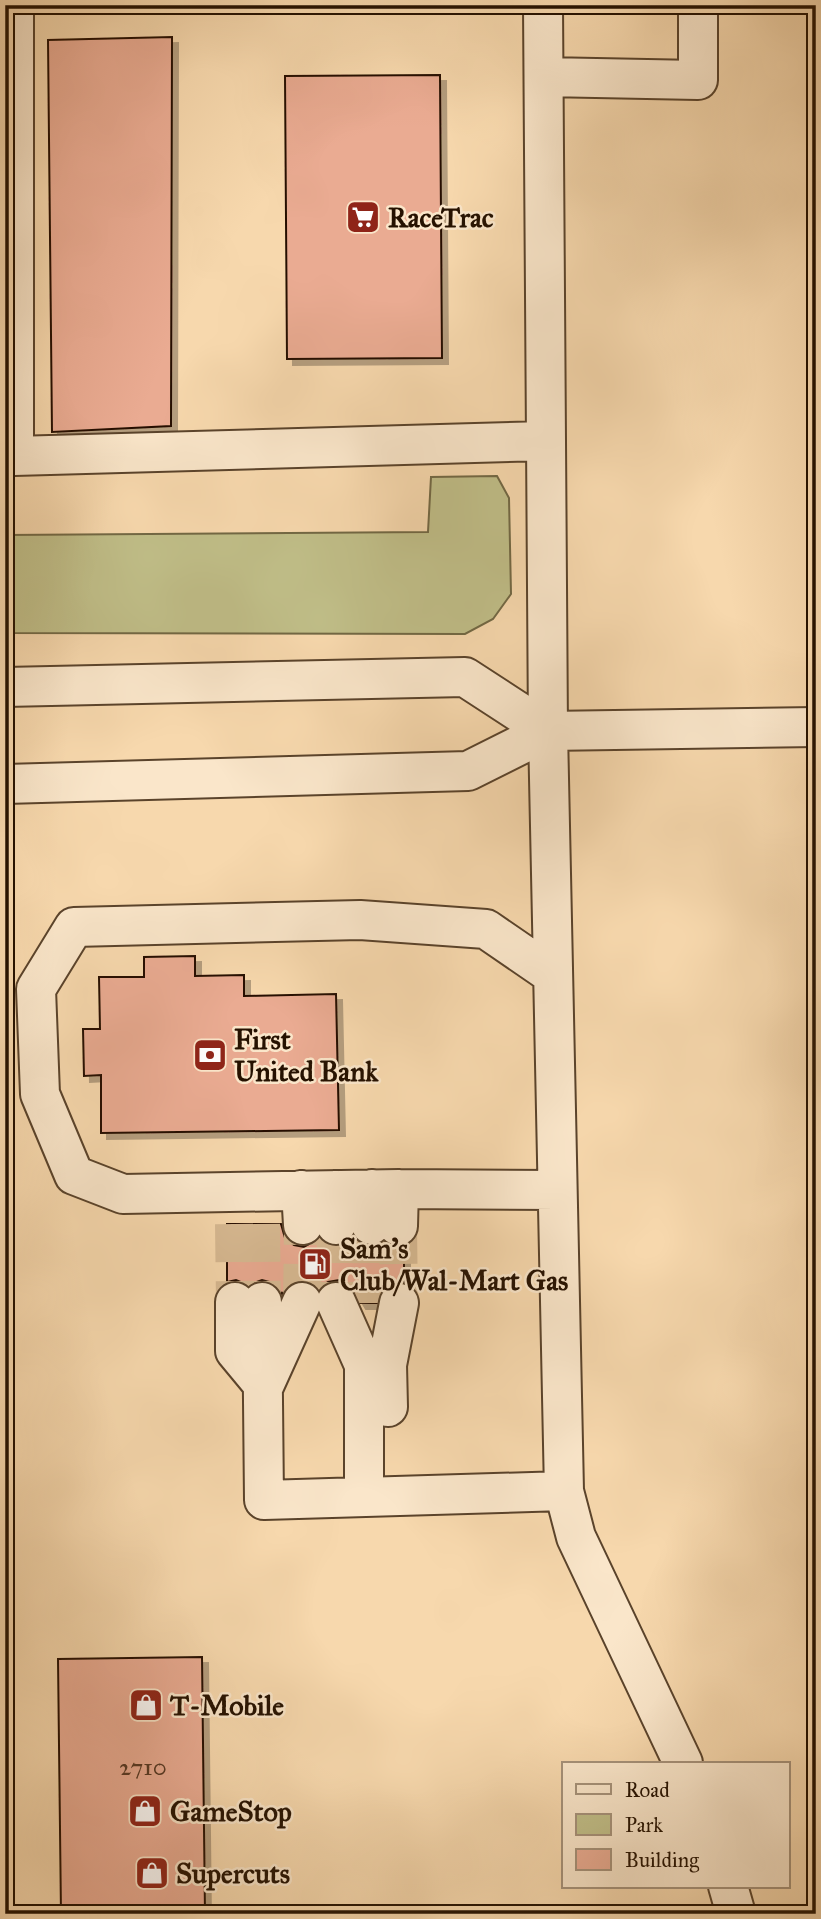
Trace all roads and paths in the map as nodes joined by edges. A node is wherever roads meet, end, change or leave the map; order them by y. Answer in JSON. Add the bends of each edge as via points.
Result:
{"nodes":[{"id":1,"x":14,"y":5,"type":"edge"},
{"id":2,"x":543,"y":5,"type":"edge"},
{"id":3,"x":698,"y":5,"type":"edge"},
{"id":4,"x":545,"y":77,"type":"junction"},
{"id":5,"x":546,"y":441,"type":"junction"},
{"id":6,"x":5,"y":687,"type":"edge"},
{"id":7,"x":816,"y":727,"type":"edge"},
{"id":8,"x":548,"y":731,"type":"junction"},
{"id":9,"x":5,"y":784,"type":"edge"},
{"id":10,"x":553,"y":975,"type":"junction"},
{"id":11,"x":557,"y":1190,"type":"junction"},
{"id":12,"x":248,"y":1302,"type":"tunnel mouth"},
{"id":13,"x":352,"y":1303,"type":"junction"},
{"id":14,"x":375,"y":1365,"type":"junction"},
{"id":15,"x":264,"y":1386,"type":"junction"},
{"id":16,"x":564,"y":1491,"type":"junction"},
{"id":17,"x":377,"y":1497,"type":"junction"},
{"id":18,"x":683,"y":1762,"type":"edge"},
{"id":19,"x":5,"y":1795,"type":"edge"},
{"id":20,"x":729,"y":1888,"type":"edge"},
{"id":21,"x":13,"y":1914,"type":"edge"},
{"id":22,"x":736,"y":1914,"type":"edge"}],
"edges":[{"from":1,"to":5,"type":"lane","via":[[14,456]]},
{"from":2,"to":4,"type":"lane"},
{"from":3,"to":4,"type":"lane","via":[[698,80]]},
{"from":4,"to":5,"type":"lane"},
{"from":5,"to":8,"type":"lane"},
{"from":6,"to":8,"type":"lane","via":[[465,677]]},
{"from":7,"to":8,"type":"lane"},
{"from":8,"to":9,"type":"lane","via":[[468,771]]},
{"from":8,"to":10,"type":"lane"},
{"from":10,"to":11,"type":"lane"},
{"from":10,"to":11,"type":"lane","via":[[486,929],[360,920],[74,927],[36,989],[40,1094],[74,1175],[122,1194],[247,1207],[352,1207]]},
{"from":11,"to":16,"type":"lane"},
{"from":12,"to":15,"type":"lane"},
{"from":13,"to":14,"type":"lane"},
{"from":13,"to":14,"type":"lane"},
{"from":13,"to":15,"type":"lane"},
{"from":14,"to":17,"type":"lane"},
{"from":15,"to":17,"type":"lane","via":[[264,1500]]},
{"from":16,"to":17,"type":"lane"},
{"from":16,"to":18,"type":"lane","via":[[576,1537]]},
{"from":19,"to":21,"type":"path","via":[[10,1814]]},
{"from":20,"to":22,"type":"lane"}]}
